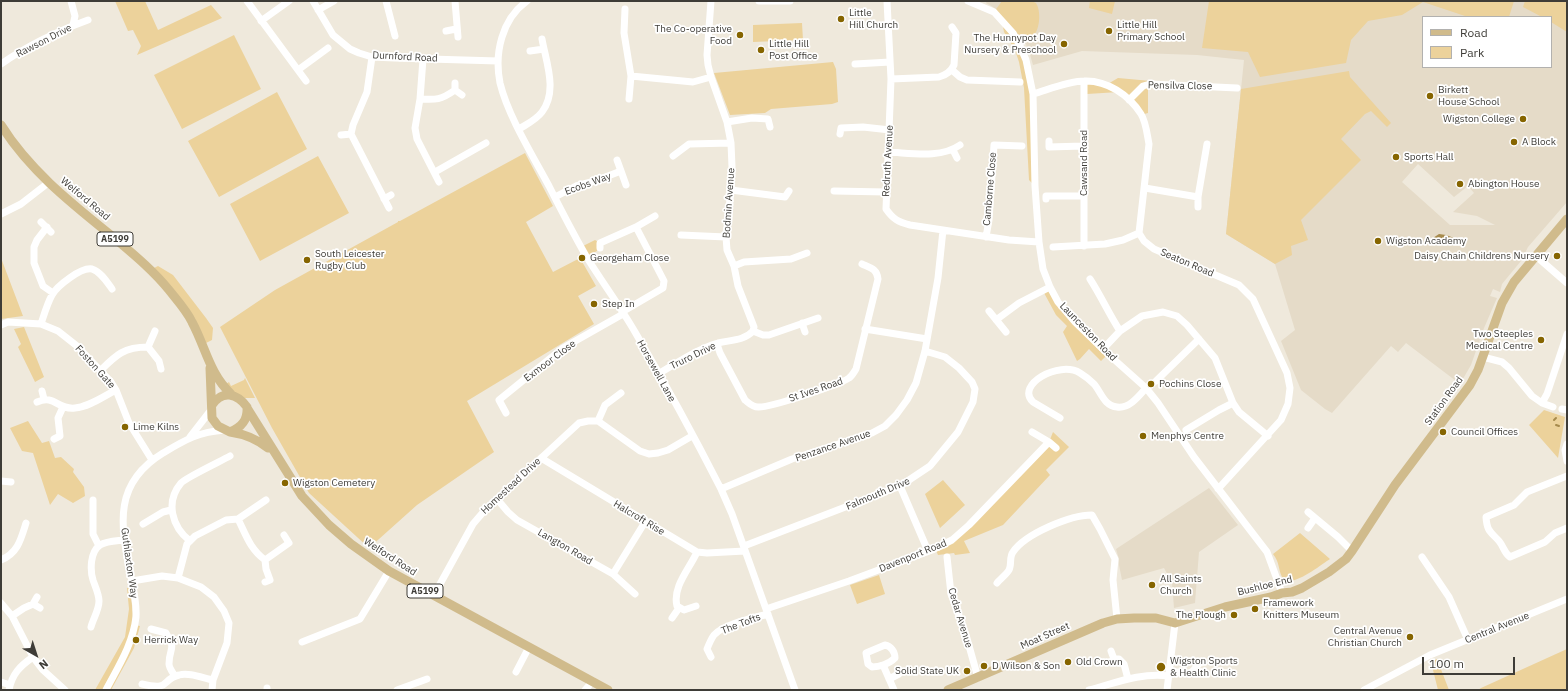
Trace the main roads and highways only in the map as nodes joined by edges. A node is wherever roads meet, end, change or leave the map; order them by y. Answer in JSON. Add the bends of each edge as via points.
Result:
{"nodes":[{"id":1,"x":1,"y":125,"type":"edge"},
{"id":2,"x":4,"y":137,"type":"edge"},
{"id":3,"x":1567,"y":219,"type":"edge"},
{"id":4,"x":210,"y":366,"type":"junction"},
{"id":5,"x":230,"y":394,"type":"junction"},
{"id":6,"x":212,"y":407,"type":"junction"},
{"id":7,"x":247,"y":408,"type":"junction"},
{"id":8,"x":228,"y":431,"type":"junction"},
{"id":9,"x":274,"y":453,"type":"junction"},
{"id":10,"x":1352,"y":551,"type":"joint"},
{"id":11,"x":1175,"y":623,"type":"joint"},
{"id":12,"x":608,"y":690,"type":"edge"},
{"id":13,"x":948,"y":690,"type":"edge"}],
"edges":[{"from":1,"to":2,"type":"main road","name":"Welford Road","number":"A5199"},
{"from":2,"to":4,"type":"main road","name":"Welford Road","number":"A5199","via":[[48,183],[137,257],[169,290],[192,321]]},
{"from":3,"to":10,"type":"main road","name":"Station Road","via":[[1514,282],[1502,303],[1478,370],[1467,390],[1395,485]]},
{"from":4,"to":5,"type":"main road","name":"Welford Road","number":"A5199"},
{"from":4,"to":6,"type":"main road","name":"Welford Road","number":"A5199"},
{"from":5,"to":6,"type":"main road","via":[[216,400]]},
{"from":5,"to":7,"type":"main road","via":[[239,398]]},
{"from":6,"to":8,"type":"main road","via":[[212,418],[218,426]]},
{"from":7,"to":8,"type":"main road","via":[[242,425]]},
{"from":7,"to":9,"type":"main road","name":"Welford Road","number":"A5199"},
{"from":8,"to":9,"type":"main road","name":"Welford Road","number":"A5199","via":[[244,434]]},
{"from":9,"to":12,"type":"main road","name":"Welford Road","number":"A5199","via":[[302,496],[329,526],[360,552],[389,571]]},
{"from":10,"to":11,"type":"main road","name":"Bushloe End","via":[[1329,572],[1302,588]]},
{"from":11,"to":13,"type":"main road","name":"Moat Street","via":[[1156,618],[1117,619],[1088,629]]}]}
